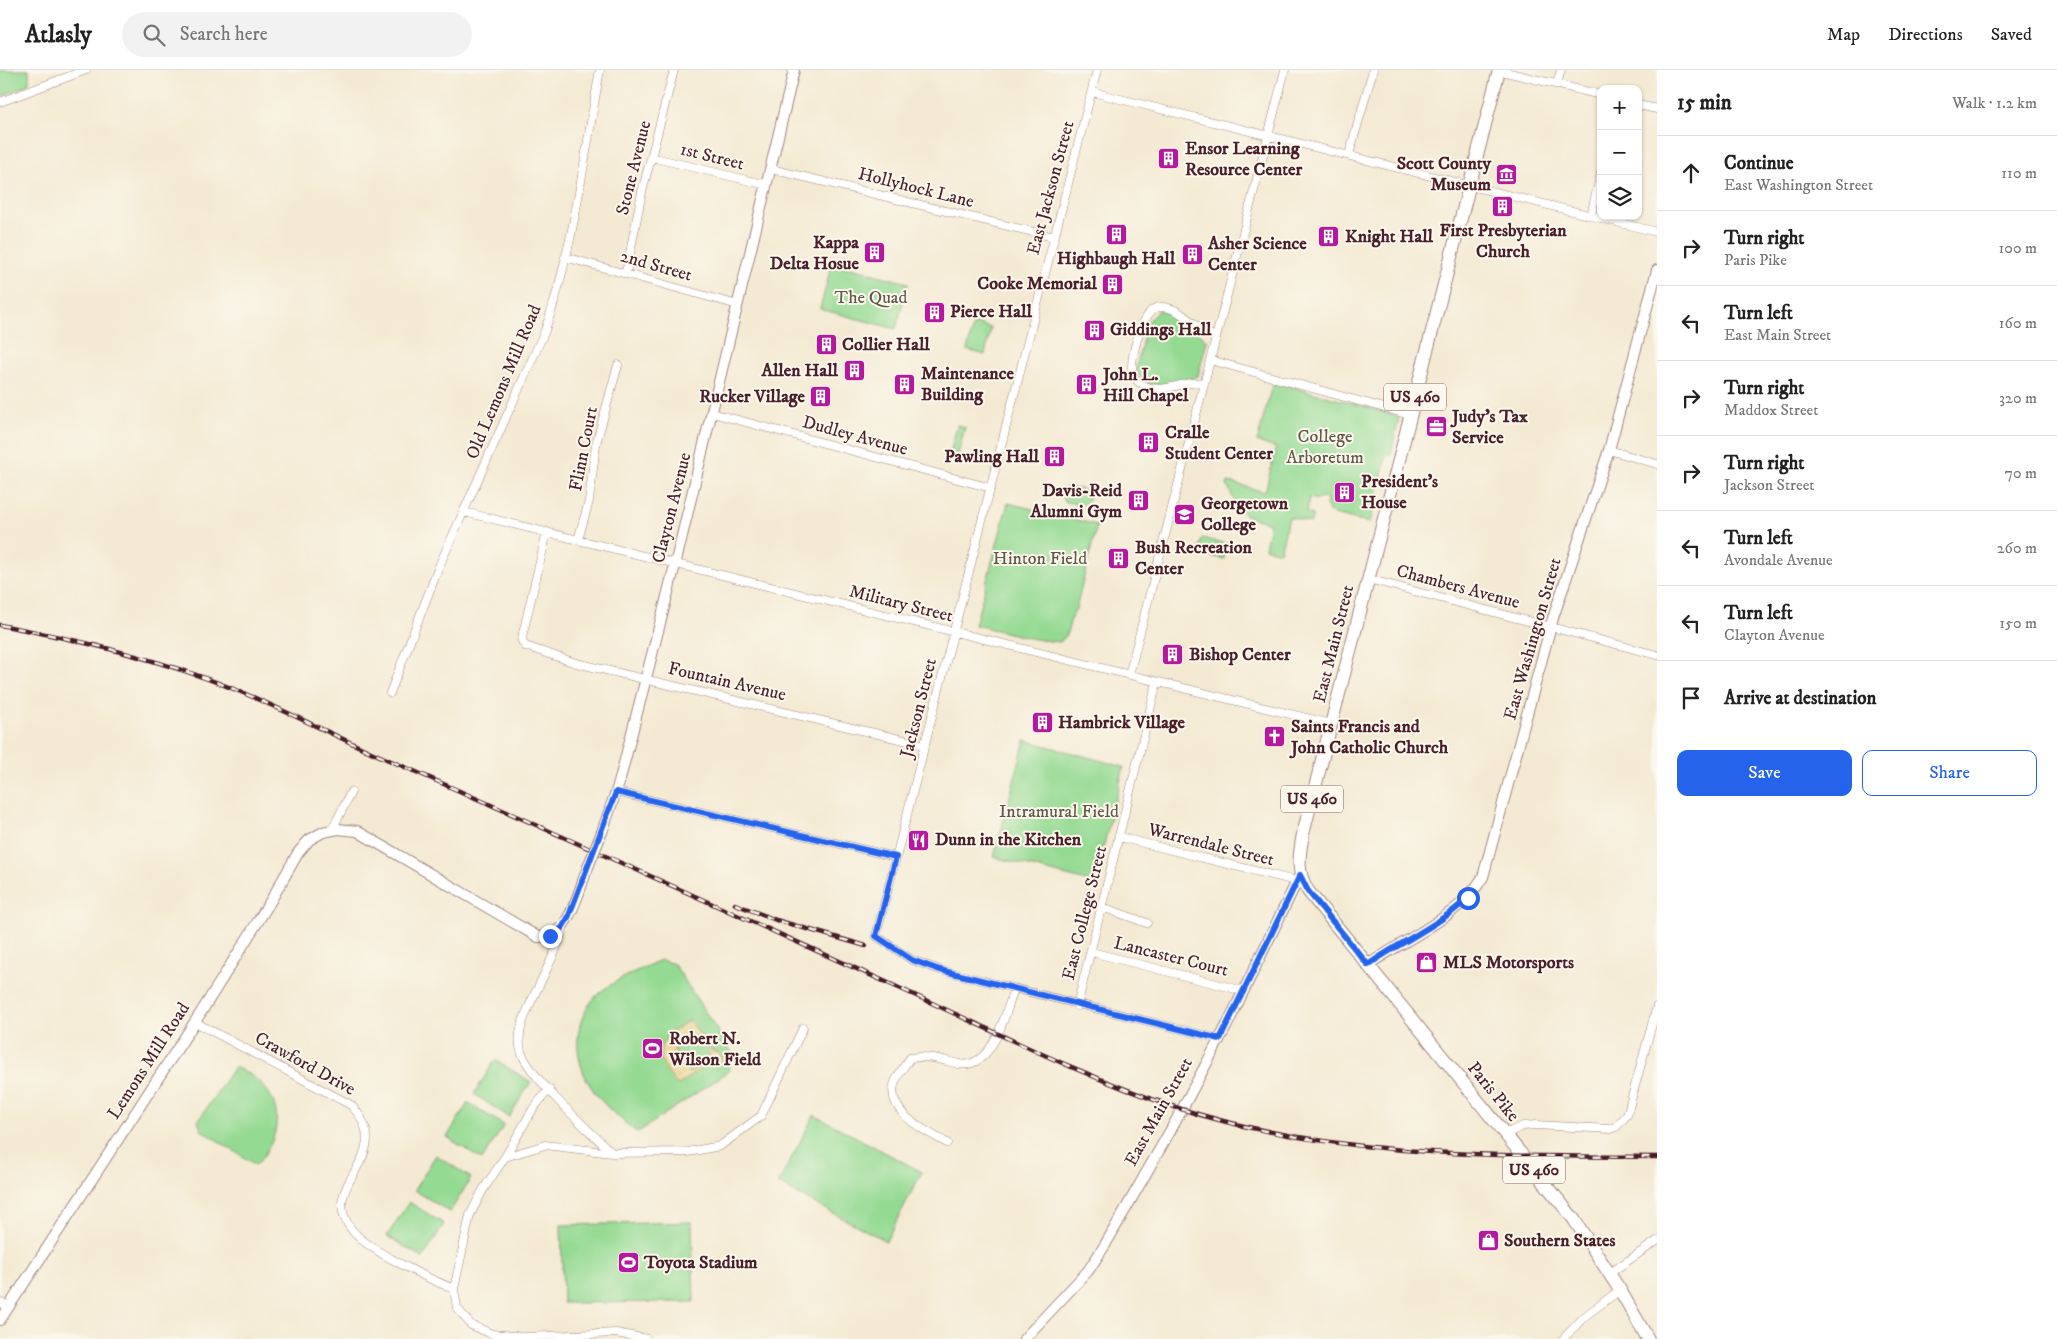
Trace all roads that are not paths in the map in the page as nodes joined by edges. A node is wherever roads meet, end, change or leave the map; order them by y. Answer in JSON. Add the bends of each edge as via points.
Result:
{"nodes":[{"id":1,"x":86,"y":70,"type":"edge"},
{"id":2,"x":600,"y":70,"type":"edge"},
{"id":3,"x":674,"y":70,"type":"edge"},
{"id":4,"x":794,"y":70,"type":"edge"},
{"id":5,"x":1285,"y":70,"type":"edge"},
{"id":6,"x":1372,"y":70,"type":"edge"},
{"id":7,"x":1498,"y":70,"type":"edge"},
{"id":8,"x":1561,"y":70,"type":"edge"},
{"id":9,"x":1096,"y":71,"type":"edge"},
{"id":10,"x":1557,"y":84,"type":"junction"},
{"id":11,"x":1092,"y":92,"type":"junction"},
{"id":12,"x":1597,"y":94,"type":"edge"},
{"id":13,"x":0,"y":102,"type":"edge"},
{"id":14,"x":1642,"y":105,"type":"edge"},
{"id":15,"x":1657,"y":109,"type":"edge"},
{"id":16,"x":1268,"y":135,"type":"junction"},
{"id":17,"x":1349,"y":155,"type":"junction"},
{"id":18,"x":651,"y":158,"type":"junction"},
{"id":19,"x":771,"y":169,"type":"junction"},
{"id":20,"x":1601,"y":175,"type":"edge"},
{"id":21,"x":1469,"y":184,"type":"junction"},
{"id":22,"x":766,"y":185,"type":"junction"},
{"id":23,"x":1591,"y":215,"type":"junction"},
{"id":24,"x":1657,"y":232,"type":"edge"},
{"id":25,"x":1054,"y":237,"type":"junction"},
{"id":26,"x":565,"y":257,"type":"junction"},
{"id":27,"x":1657,"y":270,"type":"edge"},
{"id":28,"x":626,"y":273,"type":"junction"},
{"id":29,"x":1654,"y":292,"type":"edge"},
{"id":30,"x":738,"y":305,"type":"junction"},
{"id":31,"x":1216,"y":336,"type":"junction"},
{"id":32,"x":1210,"y":360,"type":"junction"},
{"id":33,"x":618,"y":364,"type":"dead end"},
{"id":34,"x":1204,"y":384,"type":"junction"},
{"id":35,"x":712,"y":413,"type":"junction"},
{"id":36,"x":1410,"y":415,"type":"junction"},
{"id":37,"x":1609,"y":450,"type":"junction"},
{"id":38,"x":1657,"y":464,"type":"edge"},
{"id":39,"x":991,"y":488,"type":"junction"},
{"id":40,"x":464,"y":512,"type":"junction"},
{"id":41,"x":547,"y":532,"type":"junction"},
{"id":42,"x":578,"y":540,"type":"junction"},
{"id":43,"x":675,"y":565,"type":"junction"},
{"id":44,"x":1368,"y":579,"type":"junction"},
{"id":45,"x":1550,"y":627,"type":"junction"},
{"id":46,"x":954,"y":632,"type":"junction"},
{"id":47,"x":1657,"y":655,"type":"edge"},
{"id":48,"x":1129,"y":675,"type":"junction"},
{"id":49,"x":645,"y":678,"type":"junction"},
{"id":50,"x":1157,"y":682,"type":"junction"},
{"id":51,"x":390,"y":693,"type":"dead end"},
{"id":52,"x":1331,"y":724,"type":"junction"},
{"id":53,"x":925,"y":745,"type":"junction"},
{"id":54,"x":352,"y":792,"type":"dead end"},
{"id":55,"x":616,"y":792,"type":"junction"},
{"id":56,"x":332,"y":830,"type":"junction"},
{"id":57,"x":1119,"y":837,"type":"junction"},
{"id":58,"x":896,"y":857,"type":"junction"},
{"id":59,"x":1298,"y":878,"type":"junction"},
{"id":60,"x":1102,"y":907,"type":"junction"},
{"id":61,"x":1147,"y":923,"type":"dead end"},
{"id":62,"x":564,"y":925,"type":"junction"},
{"id":63,"x":1091,"y":952,"type":"junction"},
{"id":64,"x":1368,"y":965,"type":"junction"},
{"id":65,"x":1014,"y":989,"type":"junction"},
{"id":66,"x":1244,"y":991,"type":"junction"},
{"id":67,"x":1077,"y":1006,"type":"junction"},
{"id":68,"x":1657,"y":1006,"type":"edge"},
{"id":69,"x":195,"y":1022,"type":"junction"},
{"id":70,"x":803,"y":1028,"type":"dead end"},
{"id":71,"x":1220,"y":1039,"type":"junction"},
{"id":72,"x":549,"y":1089,"type":"junction"},
{"id":73,"x":1505,"y":1134,"type":"junction"},
{"id":74,"x":948,"y":1143,"type":"dead end"},
{"id":75,"x":612,"y":1154,"type":"junction"},
{"id":76,"x":505,"y":1158,"type":"junction"},
{"id":77,"x":1657,"y":1241,"type":"edge"},
{"id":78,"x":1610,"y":1273,"type":"junction"},
{"id":79,"x":454,"y":1289,"type":"junction"},
{"id":80,"x":1620,"y":1290,"type":"junction"},
{"id":81,"x":4,"y":1304,"type":"edge"},
{"id":82,"x":0,"y":1320,"type":"edge"},
{"id":83,"x":647,"y":1339,"type":"edge"},
{"id":84,"x":1024,"y":1339,"type":"edge"},
{"id":85,"x":1563,"y":1339,"type":"edge"},
{"id":86,"x":1648,"y":1339,"type":"edge"}],
"edges":[{"from":1,"to":13,"type":"street"},
{"from":2,"to":26,"type":"street","name":"Old Lemons Mill Road"},
{"from":3,"to":18,"type":"street","name":"Stone Avenue"},
{"from":4,"to":19,"type":"street","name":"Clayton Avenue"},
{"from":5,"to":16,"type":"street"},
{"from":6,"to":17,"type":"street"},
{"from":7,"to":10,"type":"street"},
{"from":7,"to":21,"type":"main road","name":"East Main Street","number":"US 460"},
{"from":8,"to":10,"type":"street"},
{"from":9,"to":11,"type":"street","name":"East Jackson Street"},
{"from":10,"to":12,"type":"street"},
{"from":11,"to":16,"type":"street"},
{"from":11,"to":25,"type":"street","name":"East Jackson Street"},
{"from":14,"to":15,"type":"street"},
{"from":16,"to":17,"type":"street"},
{"from":16,"to":31,"type":"street"},
{"from":17,"to":21,"type":"street"},
{"from":18,"to":22,"type":"street","name":"1st Street"},
{"from":18,"to":28,"type":"street","name":"Stone Avenue"},
{"from":19,"to":22,"type":"street","name":"Clayton Avenue"},
{"from":19,"to":25,"type":"street","name":"Hollyhock Lane"},
{"from":20,"to":23,"type":"street"},
{"from":21,"to":23,"type":"street"},
{"from":21,"to":36,"type":"main road","name":"East Main Street","number":"US 460"},
{"from":22,"to":30,"type":"street","name":"Clayton Avenue"},
{"from":23,"to":24,"type":"street"},
{"from":25,"to":39,"type":"street","name":"East Jackson Street"},
{"from":26,"to":28,"type":"street","name":"2nd Street"},
{"from":26,"to":40,"type":"street","name":"Old Lemons Mill Road","via":[[544,333]]},
{"from":27,"to":29,"type":"street","name":"East Washington Street"},
{"from":28,"to":30,"type":"street","name":"2nd Street"},
{"from":29,"to":37,"type":"street","name":"East Washington Street"},
{"from":30,"to":35,"type":"street","name":"Clayton Avenue"},
{"from":31,"to":32,"type":"street"},
{"from":31,"to":34,"type":"street","via":[[1206,334],[1176,309],[1164,307],[1154,308],[1142,324],[1133,363],[1133,374],[1138,381],[1155,388],[1194,381]]},
{"from":32,"to":34,"type":"street"},
{"from":32,"to":36,"type":"street"},
{"from":33,"to":42,"type":"street","name":"Flinn Court","via":[[596,444],[589,501]]},
{"from":34,"to":48,"type":"street"},
{"from":35,"to":39,"type":"street","name":"Dudley Avenue"},
{"from":35,"to":43,"type":"street","name":"Clayton Avenue"},
{"from":36,"to":44,"type":"main road","name":"East Main Street","number":"US 460"},
{"from":37,"to":38,"type":"street"},
{"from":37,"to":45,"type":"street","name":"East Washington Street"},
{"from":39,"to":46,"type":"street","name":"Jackson Street"},
{"from":40,"to":41,"type":"street","name":"Military Street"},
{"from":40,"to":51,"type":"street","name":"Old Lemons Mill Road","via":[[440,564]]},
{"from":41,"to":42,"type":"street","name":"Military Street"},
{"from":41,"to":49,"type":"street","name":"Fountain Avenue","via":[[523,644],[576,663]]},
{"from":42,"to":43,"type":"street","name":"Military Street"},
{"from":43,"to":46,"type":"street","name":"Military Street"},
{"from":43,"to":49,"type":"street","name":"Clayton Avenue"},
{"from":44,"to":45,"type":"street","name":"Chambers Avenue"},
{"from":44,"to":52,"type":"main road","name":"East Main Street","number":"US 460"},
{"from":45,"to":47,"type":"street","name":"Chambers Avenue"},
{"from":45,"to":64,"type":"street","name":"East Washington Street","via":[[1483,877],[1457,909]]},
{"from":46,"to":48,"type":"street","name":"Military Street"},
{"from":46,"to":53,"type":"street","name":"Jackson Street"},
{"from":48,"to":50,"type":"street","name":"Military Street"},
{"from":49,"to":53,"type":"street","name":"Fountain Avenue"},
{"from":49,"to":55,"type":"street","name":"Clayton Avenue"},
{"from":50,"to":52,"type":"street","name":"Military Street"},
{"from":50,"to":57,"type":"street","name":"East College Street"},
{"from":52,"to":59,"type":"main road","name":"East Main Street","number":"US 460","via":[[1303,834]]},
{"from":53,"to":58,"type":"street","name":"Jackson Street"},
{"from":54,"to":56,"type":"street"},
{"from":55,"to":58,"type":"street"},
{"from":55,"to":62,"type":"street","name":"Clayton Avenue","bridge":true},
{"from":56,"to":62,"type":"street","via":[[347,829],[365,835],[534,935],[547,937],[556,934]]},
{"from":56,"to":69,"type":"street","name":"Lemons Mill Road","via":[[313,837],[298,853]]},
{"from":57,"to":59,"type":"street","name":"Warrendale Street"},
{"from":57,"to":60,"type":"street","name":"East College Street"},
{"from":58,"to":65,"type":"street","name":"Jackson Street","via":[[876,936],[912,960]]},
{"from":59,"to":64,"type":"main road","name":"Paris Pike","number":"US 460"},
{"from":59,"to":66,"type":"street","name":"East Main Street"},
{"from":60,"to":61,"type":"street","name":"Lancaster Court"},
{"from":60,"to":63,"type":"street","name":"East College Street"},
{"from":62,"to":72,"type":"street","via":[[520,1034],[522,1054]]},
{"from":63,"to":66,"type":"street","name":"Lancaster Court"},
{"from":63,"to":67,"type":"street","name":"East College Street"},
{"from":64,"to":73,"type":"main road","name":"Paris Pike","number":"US 460"},
{"from":65,"to":67,"type":"street"},
{"from":65,"to":74,"type":"street","via":[[999,1034],[984,1055],[971,1064],[924,1055],[910,1058],[894,1085],[894,1098],[903,1114],[920,1128]]},
{"from":66,"to":71,"type":"street","name":"East Main Street"},
{"from":67,"to":71,"type":"street"},
{"from":68,"to":73,"type":"street","via":[[1627,1115],[1616,1126],[1610,1129],[1523,1126]]},
{"from":69,"to":79,"type":"street","name":"Crawford Drive","via":[[351,1105],[361,1116],[368,1144],[342,1195],[343,1215],[352,1231],[416,1273]]},
{"from":69,"to":81,"type":"street","name":"Lemons Mill Road"},
{"from":70,"to":75,"type":"street","via":[[761,1116],[720,1146],[688,1152]]},
{"from":71,"to":84,"type":"street","name":"East Main Street","via":[[1174,1126],[1096,1259]]},
{"from":72,"to":75,"type":"street"},
{"from":72,"to":76,"type":"street","via":[[533,1109]]},
{"from":73,"to":78,"type":"main road","name":"Paris Pike","number":"US 460","via":[[1573,1218]]},
{"from":75,"to":76,"type":"street","via":[[545,1145]]},
{"from":76,"to":79,"type":"street","via":[[470,1215]]},
{"from":77,"to":78,"type":"street"},
{"from":78,"to":80,"type":"main road","name":"Paris Pike","number":"US 460"},
{"from":79,"to":83,"type":"street","via":[[457,1308],[470,1325],[492,1334],[526,1337],[616,1333]]},
{"from":80,"to":85,"type":"street","via":[[1585,1316]]},
{"from":80,"to":86,"type":"main road","name":"Paris Pike","number":"US 460"},
{"from":81,"to":82,"type":"street","name":"Lemons Mill Road"}]}
